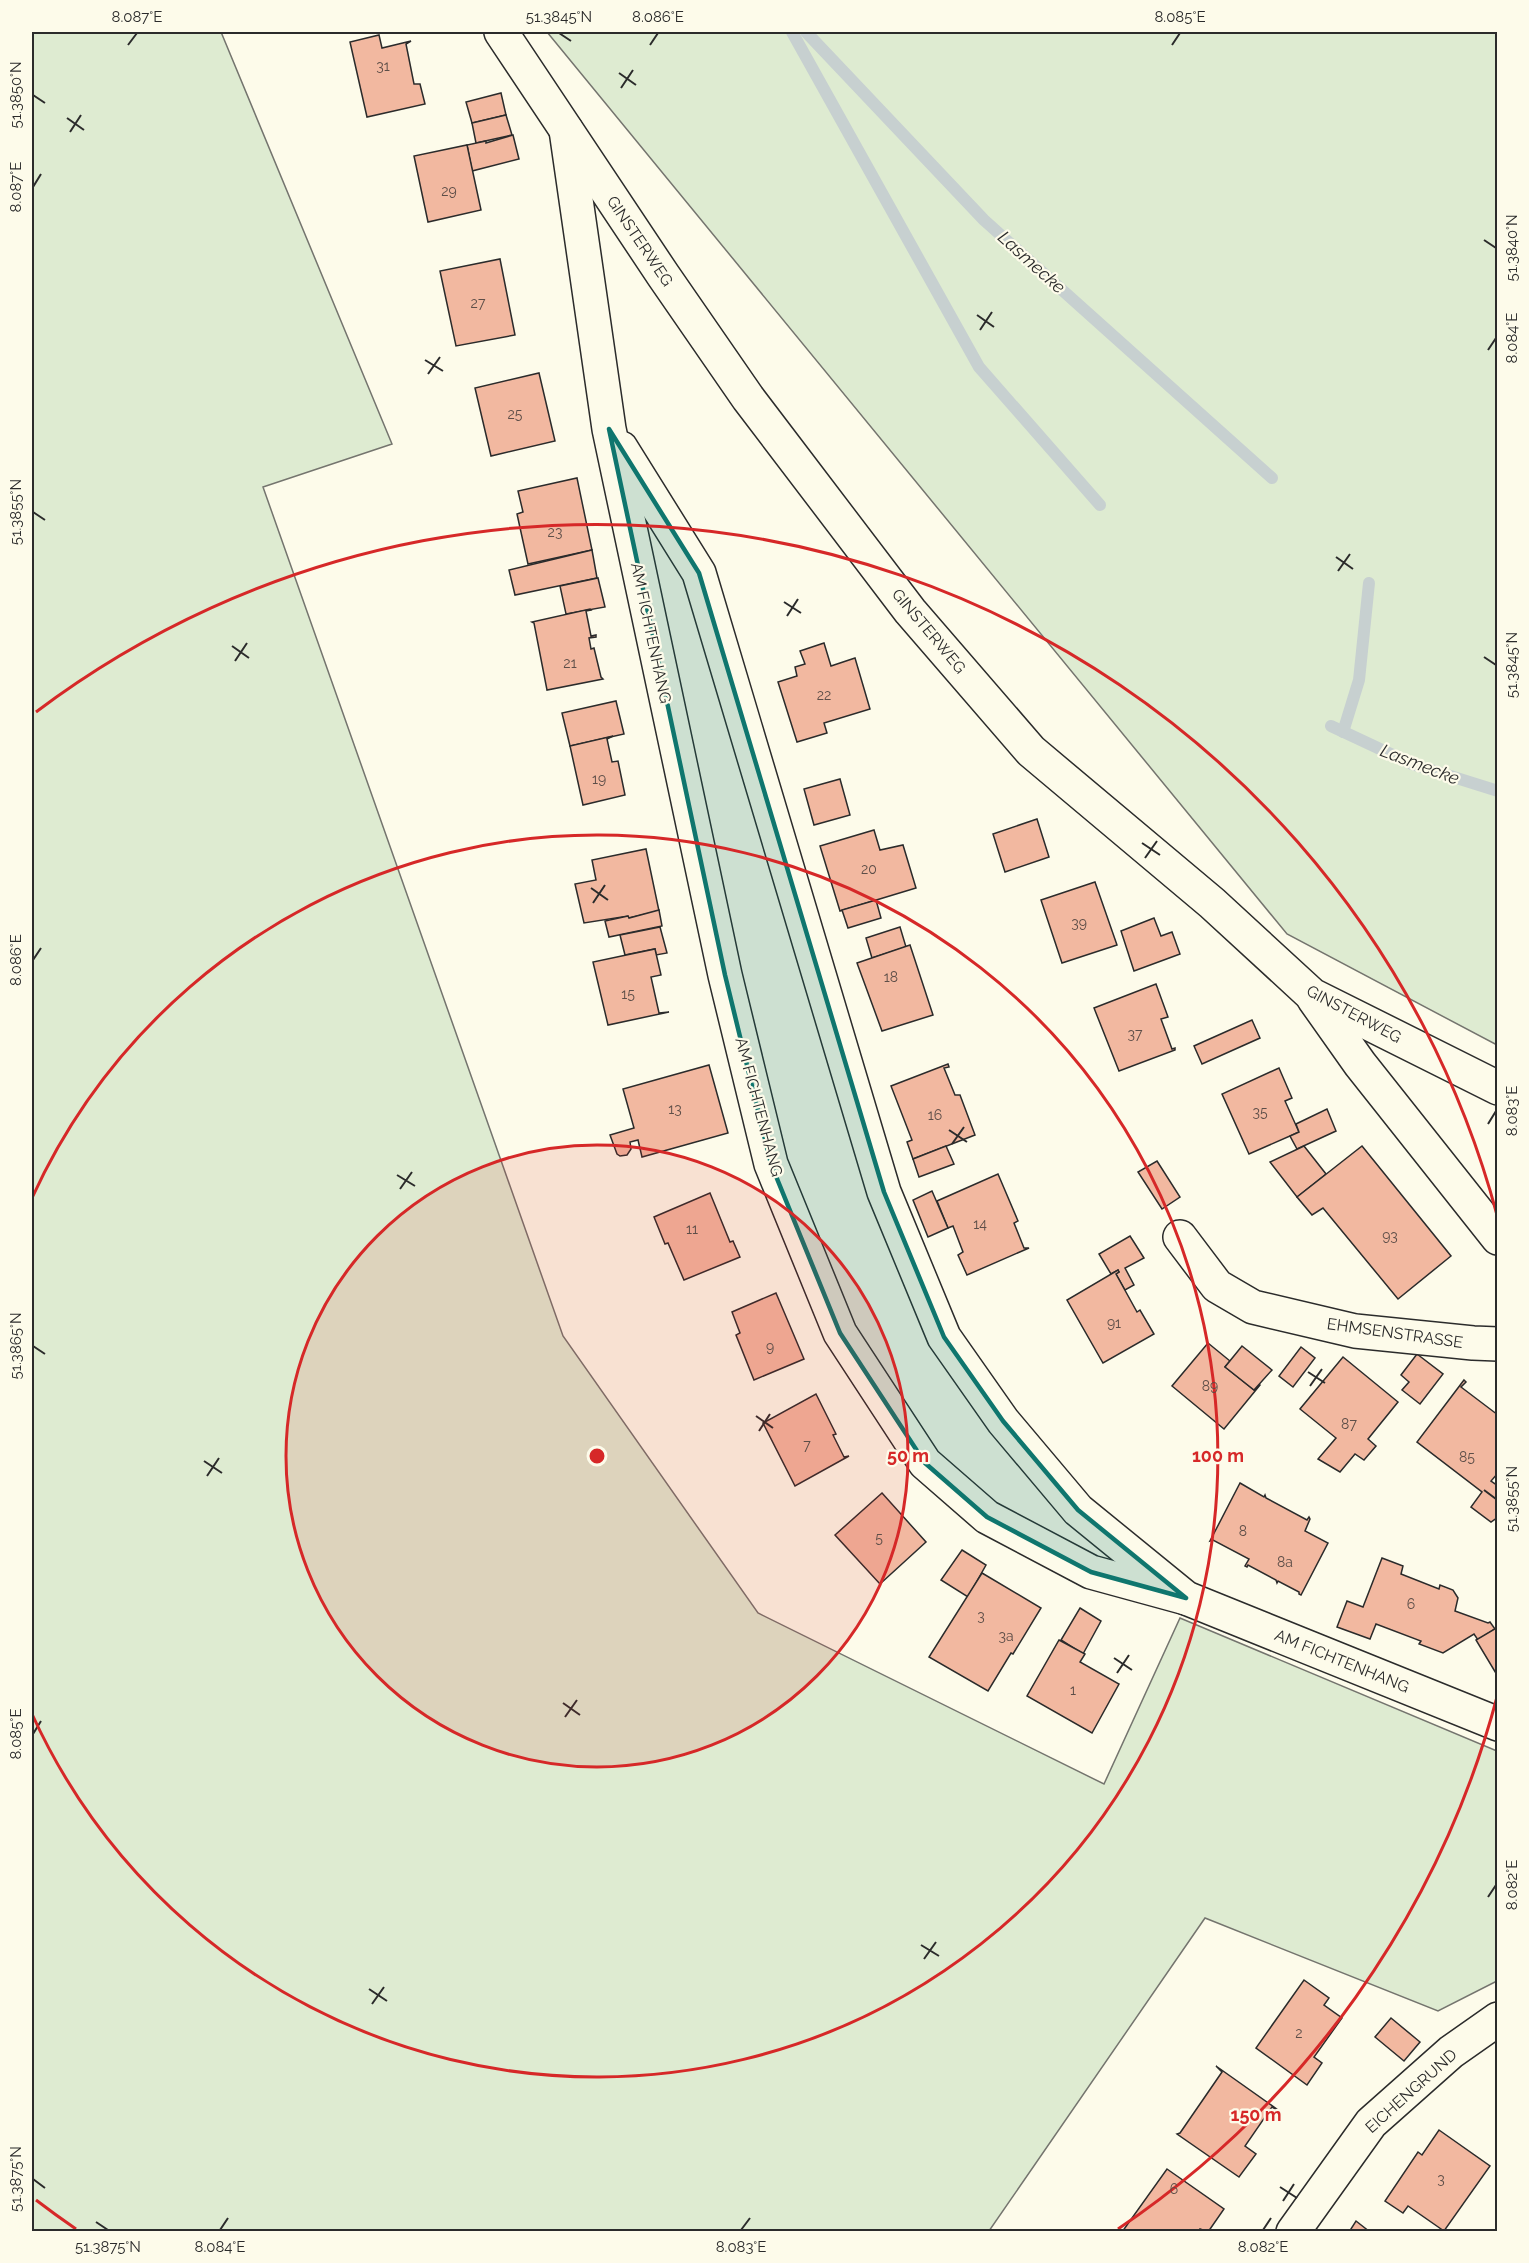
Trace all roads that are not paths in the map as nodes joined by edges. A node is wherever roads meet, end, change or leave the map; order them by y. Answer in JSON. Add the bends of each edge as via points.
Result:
{"nodes":[{"id":1,"x":501,"y":32,"type":"edge"},
{"id":2,"x":566,"y":130,"type":"junction"},
{"id":3,"x":609,"y":429,"type":"junction"},
{"id":4,"x":1311,"y":995,"type":"junction"},
{"id":5,"x":1497,"y":1088,"type":"edge"},
{"id":6,"x":1180,"y":1237,"type":"dead end"},
{"id":7,"x":1497,"y":1238,"type":"edge"},
{"id":8,"x":1497,"y":1344,"type":"edge"},
{"id":9,"x":1186,"y":1598,"type":"junction"},
{"id":10,"x":1497,"y":1724,"type":"edge"},
{"id":11,"x":1497,"y":2019,"type":"edge"},
{"id":12,"x":1293,"y":2232,"type":"edge"}],
"edges":[{"from":1,"to":2,"type":"street","name":"GINSTERWEG"},
{"from":2,"to":3,"type":"street","name":"AM FICHTENHANG"},
{"from":2,"to":4,"type":"street","name":"GINSTERWEG","via":[[748,398],[910,611],[1031,751],[1212,903]]},
{"from":3,"to":9,"type":"street","name":"AM FICHTENHANG","via":[[699,573],[884,1192],[944,1336],[1003,1421],[1078,1510]]},
{"from":3,"to":9,"type":"street","name":"AM FICHTENHANG","via":[[724,975],[768,1153],[840,1333],[925,1463],[987,1517],[1091,1572]]},
{"from":4,"to":5,"type":"street","name":"GINSTERWEG"},
{"from":4,"to":7,"type":"street","via":[[1360,1064]]},
{"from":6,"to":8,"type":"street","name":"EHMSENSTRASSE","via":[[1217,1286],[1253,1307],[1355,1330]]},
{"from":9,"to":10,"type":"street","name":"AM FICHTENHANG"},
{"from":11,"to":12,"type":"street","name":"EICHENGRUND","via":[[1451,2052],[1371,2123]]}]}
